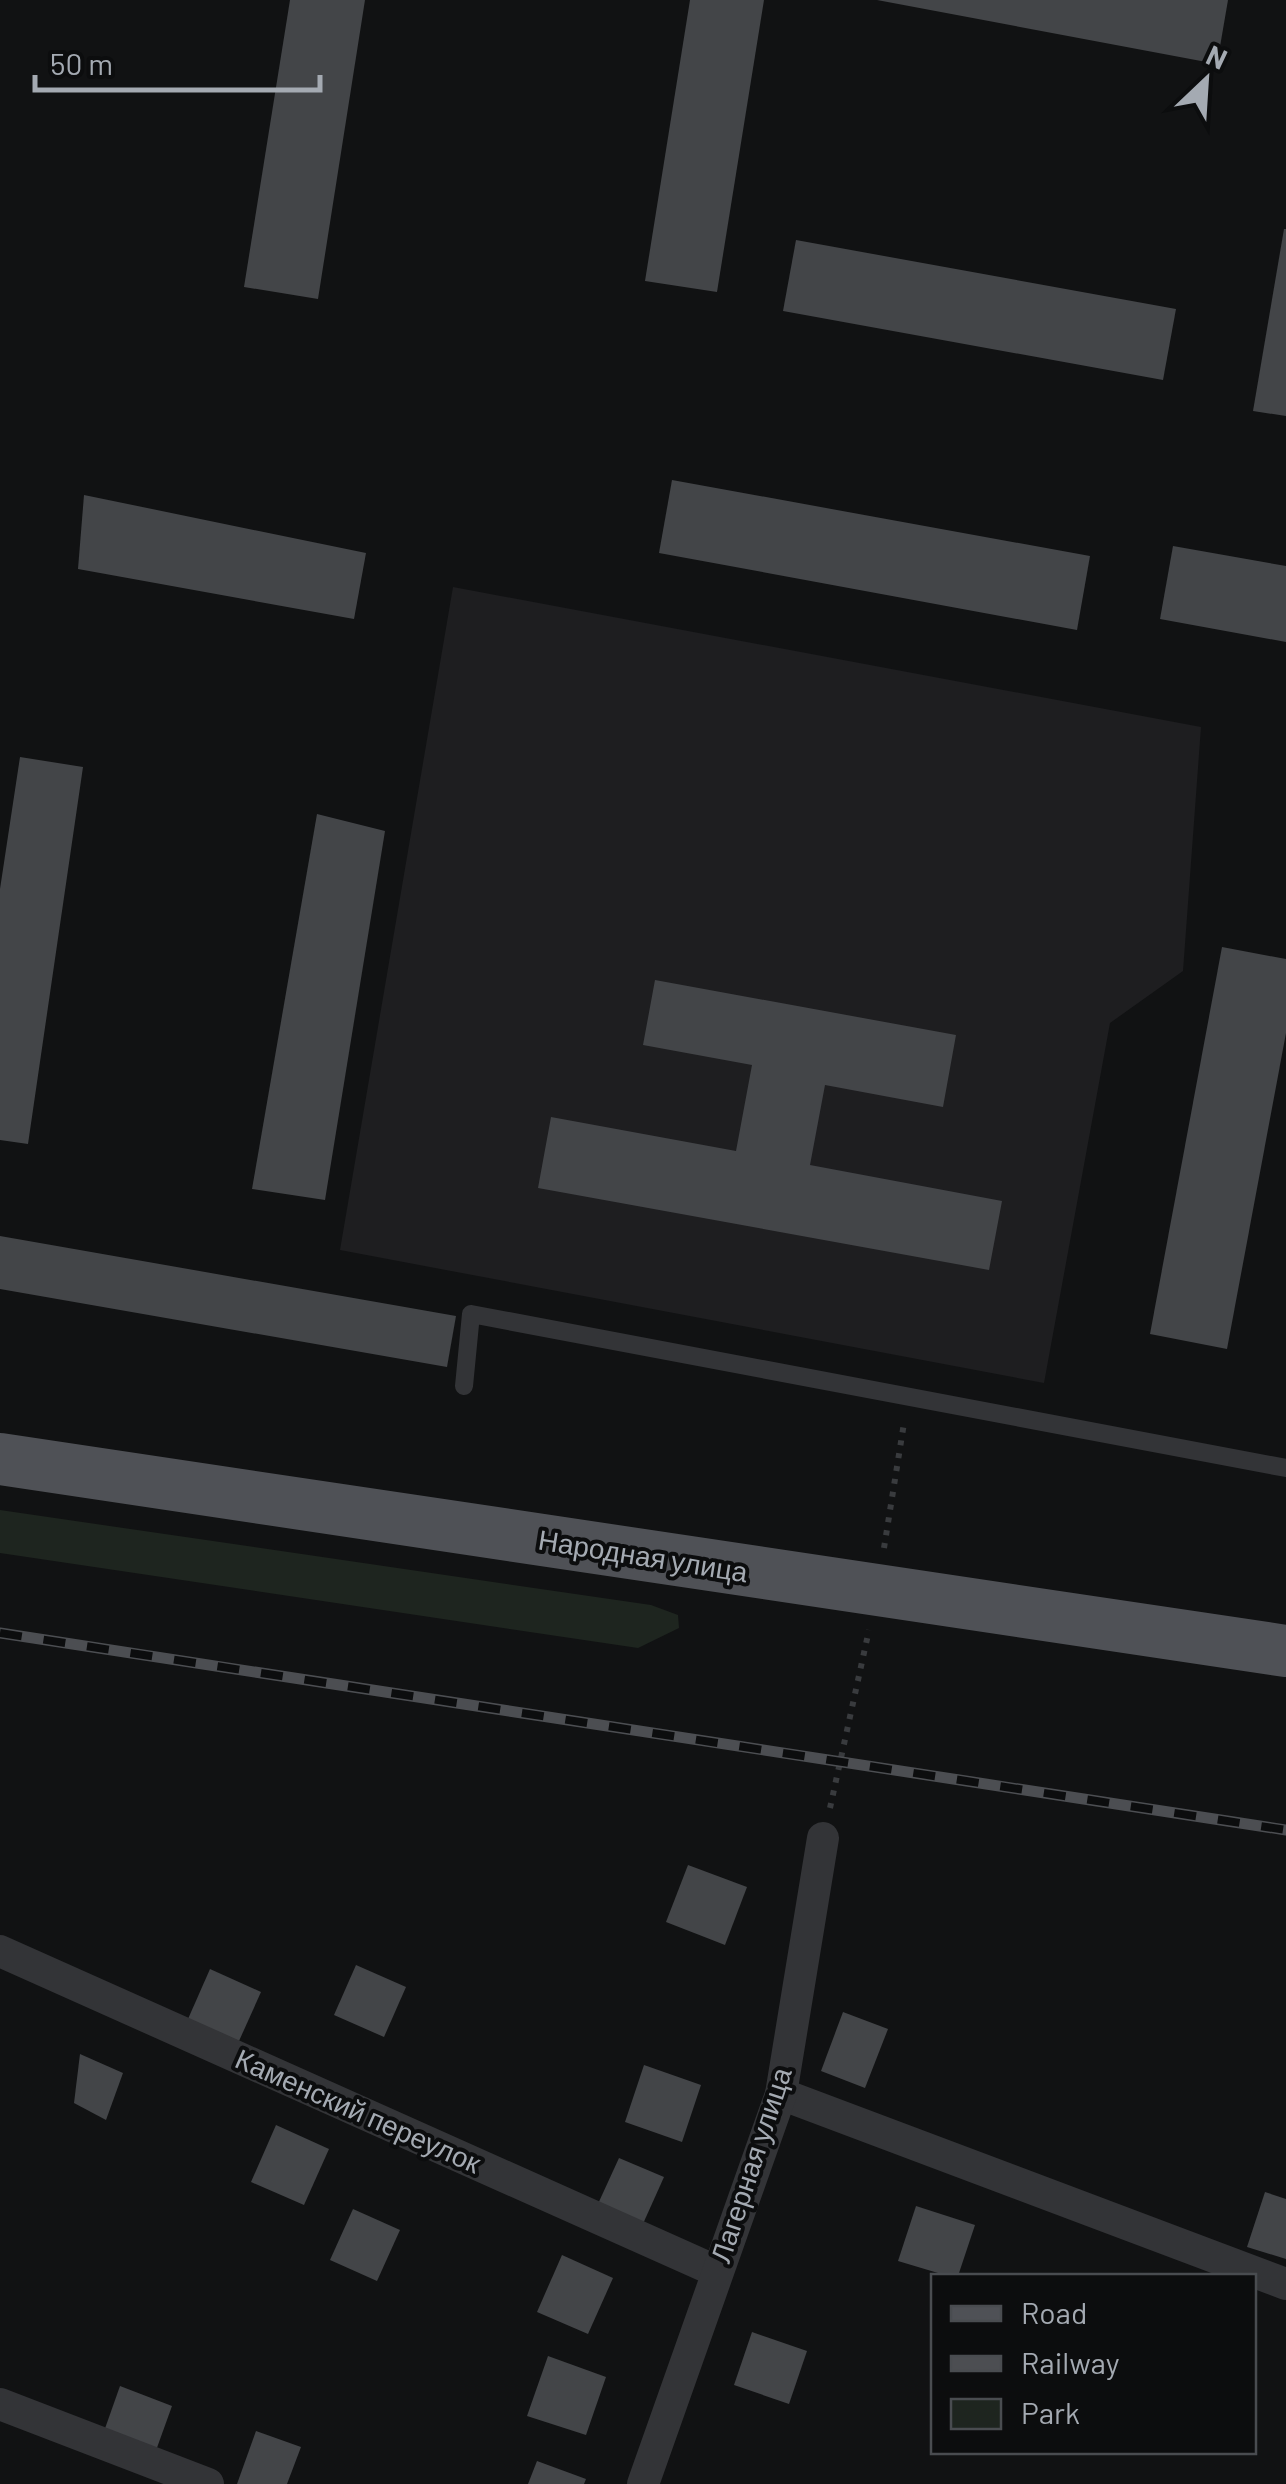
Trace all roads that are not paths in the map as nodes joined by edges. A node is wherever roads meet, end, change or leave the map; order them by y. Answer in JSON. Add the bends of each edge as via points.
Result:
{"nodes":[{"id":1,"x":464,"y":1386,"type":"dead end"},
{"id":2,"x":0,"y":1459,"type":"edge"},
{"id":3,"x":1286,"y":1468,"type":"edge"},
{"id":4,"x":1286,"y":1651,"type":"edge"},
{"id":5,"x":823,"y":1838,"type":"dead end"},
{"id":6,"x":0,"y":1951,"type":"edge"},
{"id":7,"x":781,"y":2094,"type":"junction"},
{"id":8,"x":716,"y":2272,"type":"junction"},
{"id":9,"x":1286,"y":2284,"type":"edge"},
{"id":10,"x":0,"y":2404,"type":"edge"},
{"id":11,"x":208,"y":2484,"type":"edge"},
{"id":12,"x":642,"y":2484,"type":"edge"}],
"edges":[{"from":1,"to":3,"type":"lane","via":[[470,1314]]},
{"from":2,"to":4,"type":"main road","name":"Народная улица"},
{"from":5,"to":7,"type":"street","name":"Лагерная улица"},
{"from":6,"to":8,"type":"street","name":"Каменский переулок"},
{"from":7,"to":8,"type":"street","name":"Лагерная улица"},
{"from":7,"to":9,"type":"street"},
{"from":8,"to":12,"type":"street","name":"Лагерная улица"},
{"from":10,"to":11,"type":"street"}]}
